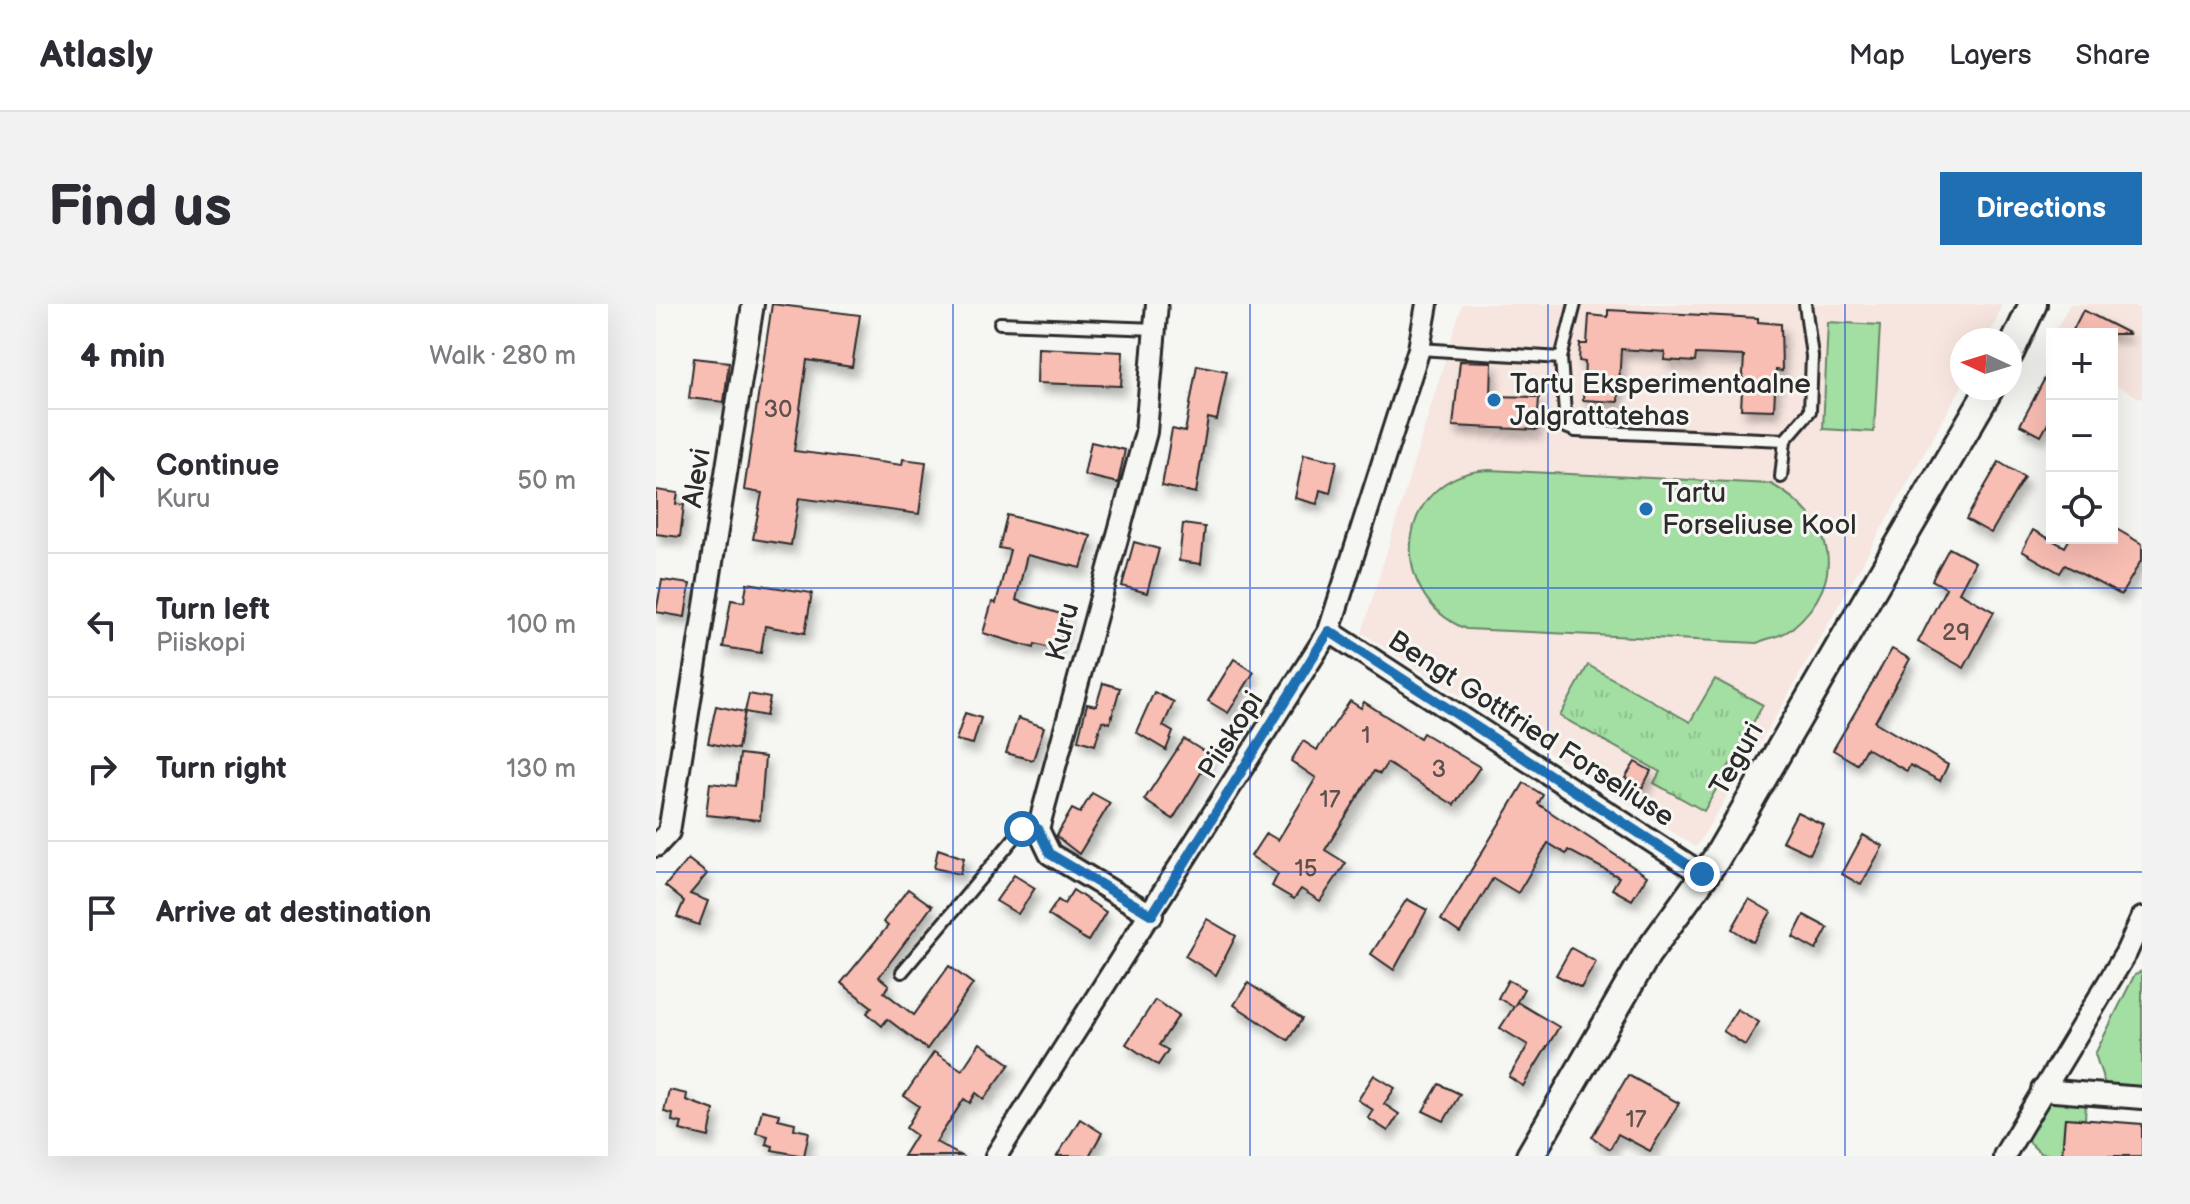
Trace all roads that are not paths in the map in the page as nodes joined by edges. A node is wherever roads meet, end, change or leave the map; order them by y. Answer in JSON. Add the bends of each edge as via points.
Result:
{"nodes":[{"id":1,"x":753,"y":304,"type":"edge"},
{"id":2,"x":1157,"y":304,"type":"edge"},
{"id":3,"x":1427,"y":304,"type":"edge"},
{"id":4,"x":1575,"y":304,"type":"edge"},
{"id":5,"x":1805,"y":304,"type":"edge"},
{"id":6,"x":2033,"y":304,"type":"edge"},
{"id":7,"x":1000,"y":323,"type":"dead end"},
{"id":8,"x":2022,"y":328,"type":"edge"},
{"id":9,"x":1156,"y":329,"type":"junction"},
{"id":10,"x":1419,"y":349,"type":"junction"},
{"id":11,"x":1561,"y":358,"type":"junction"},
{"id":12,"x":1983,"y":400,"type":"edge"},
{"id":13,"x":1785,"y":440,"type":"junction"},
{"id":14,"x":1781,"y":477,"type":"dead end"},
{"id":15,"x":1329,"y":631,"type":"junction"},
{"id":16,"x":1038,"y":829,"type":"junction"},
{"id":17,"x":656,"y":846,"type":"edge"},
{"id":18,"x":1702,"y":874,"type":"junction"},
{"id":19,"x":1152,"y":915,"type":"junction"},
{"id":20,"x":2142,"y":918,"type":"edge"},
{"id":21,"x":902,"y":972,"type":"dead end"},
{"id":22,"x":2042,"y":1090,"type":"junction"},
{"id":23,"x":2142,"y":1098,"type":"edge"},
{"id":24,"x":996,"y":1156,"type":"edge"},
{"id":25,"x":1530,"y":1156,"type":"edge"},
{"id":26,"x":2004,"y":1156,"type":"edge"}],
"edges":[{"from":1,"to":17,"type":"street","name":"Alevi","via":[[669,832]]},
{"from":2,"to":9,"type":"street","name":"Kuru"},
{"from":3,"to":10,"type":"street","name":"Piiskopi"},
{"from":4,"to":11,"type":"lane"},
{"from":5,"to":13,"type":"lane","via":[[1812,356],[1810,411]]},
{"from":6,"to":8,"type":"street"},
{"from":7,"to":9,"type":"lane"},
{"from":9,"to":16,"type":"street","name":"Kuru","via":[[1146,432]]},
{"from":10,"to":11,"type":"lane"},
{"from":10,"to":15,"type":"street","name":"Piiskopi"},
{"from":11,"to":13,"type":"lane","via":[[1566,427],[1576,431]]},
{"from":12,"to":18,"type":"street","name":"Teguri","via":[[1716,859]]},
{"from":13,"to":14,"type":"lane"},
{"from":15,"to":18,"type":"street","name":"Bengt Gottfried Forseliuse"},
{"from":15,"to":19,"type":"street","name":"Piiskopi"},
{"from":16,"to":19,"type":"street","via":[[1050,854]]},
{"from":16,"to":21,"type":"lane","via":[[1022,829]]},
{"from":18,"to":25,"type":"street","name":"Teguri","via":[[1647,954]]},
{"from":19,"to":24,"type":"street","name":"Piiskopi"},
{"from":20,"to":22,"type":"street"},
{"from":22,"to":23,"type":"street"},
{"from":22,"to":26,"type":"street"}]}
